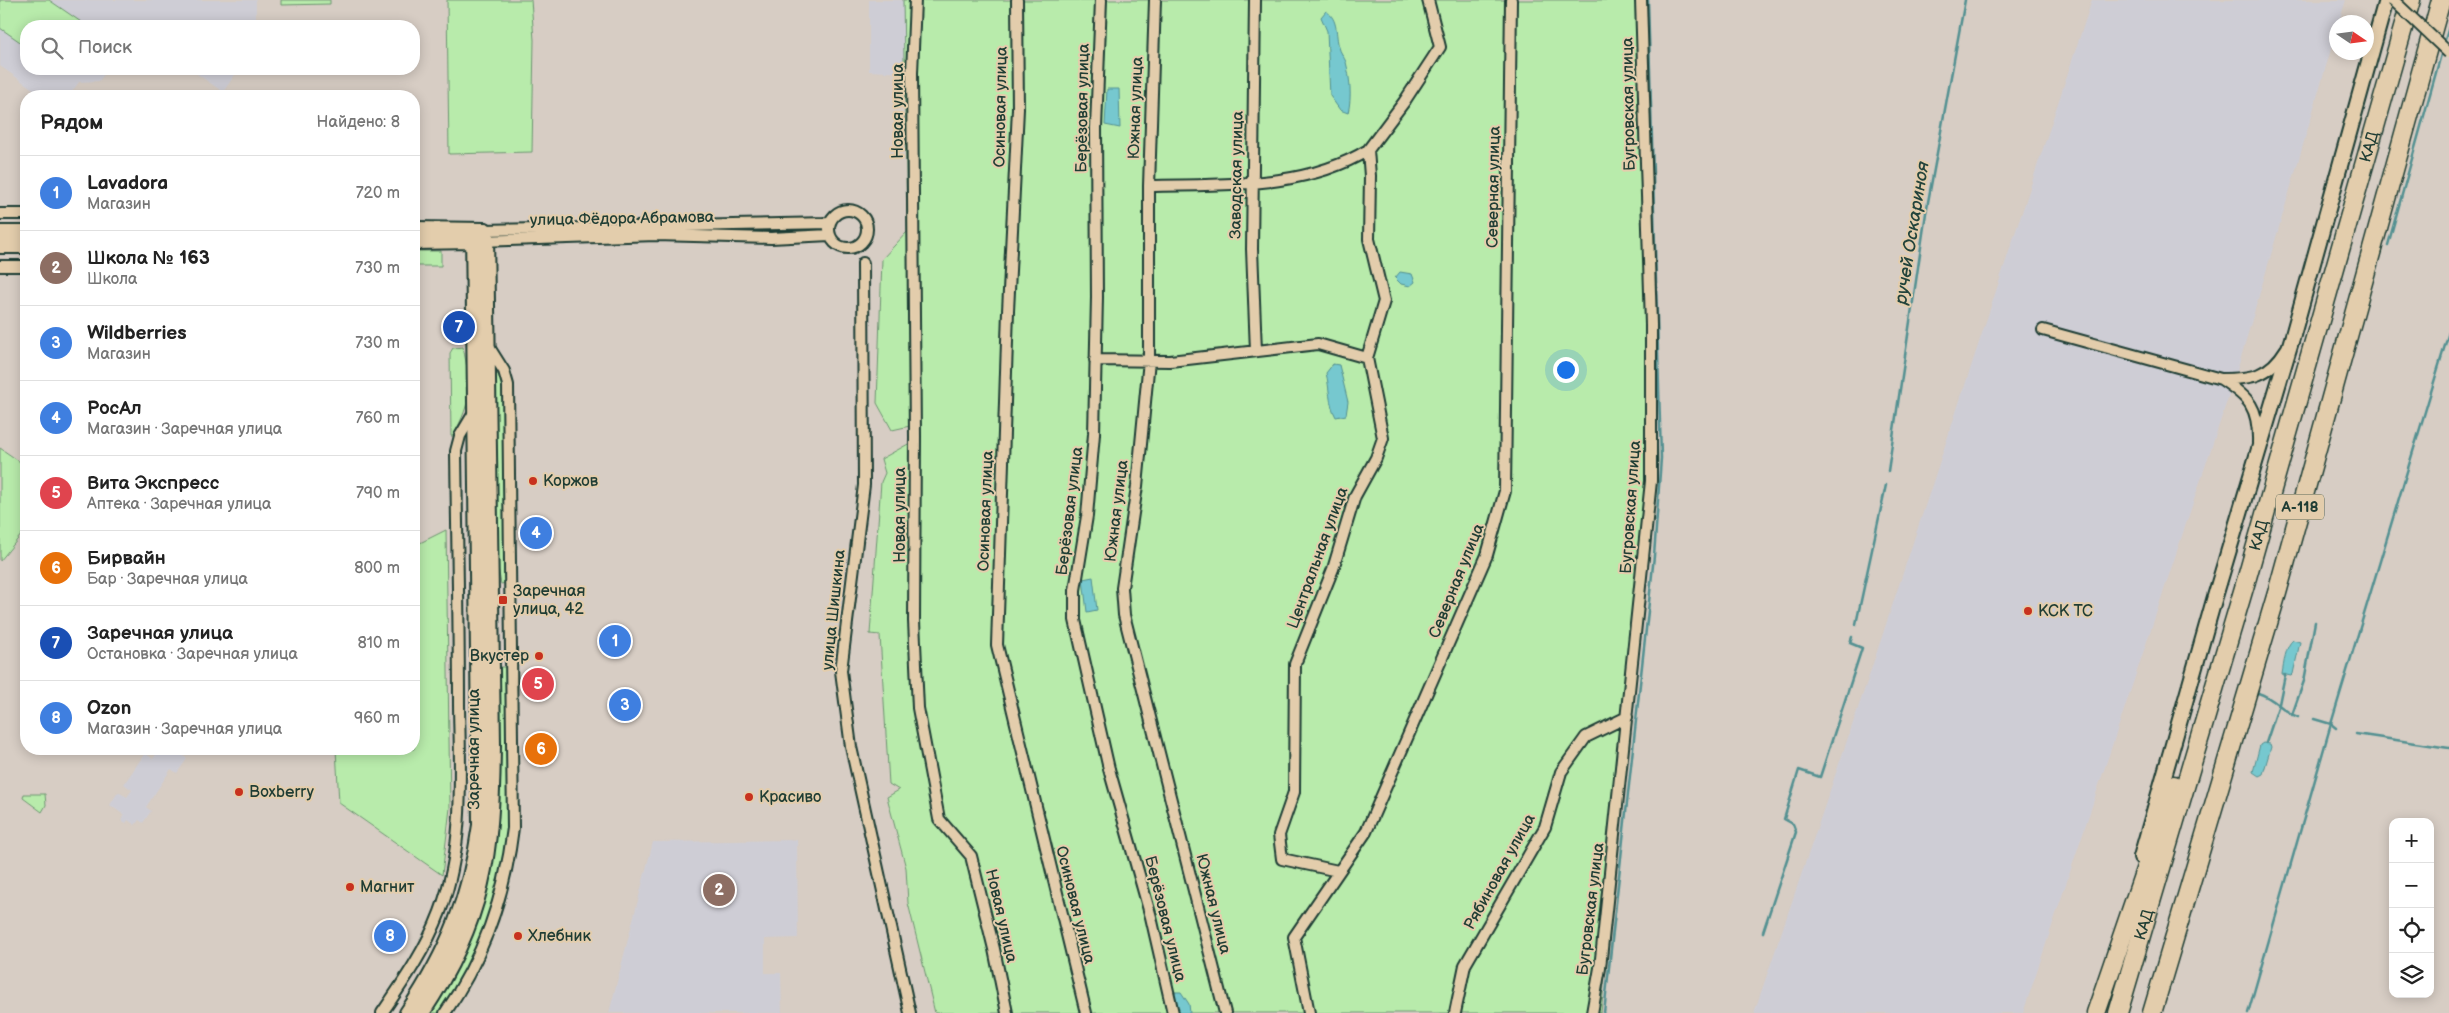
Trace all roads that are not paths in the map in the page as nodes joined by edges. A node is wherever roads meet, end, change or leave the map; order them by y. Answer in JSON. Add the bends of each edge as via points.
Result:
{"nodes":[{"id":1,"x":915,"y":0,"type":"edge"},
{"id":2,"x":1017,"y":0,"type":"edge"},
{"id":3,"x":1101,"y":0,"type":"edge"},
{"id":4,"x":1155,"y":0,"type":"edge"},
{"id":5,"x":1255,"y":0,"type":"edge"},
{"id":6,"x":1428,"y":0,"type":"edge"},
{"id":7,"x":1511,"y":0,"type":"edge"},
{"id":8,"x":1641,"y":0,"type":"edge"},
{"id":9,"x":2386,"y":0,"type":"edge"},
{"id":10,"x":2393,"y":0,"type":"edge"},
{"id":11,"x":2412,"y":0,"type":"edge"},
{"id":12,"x":2441,"y":0,"type":"edge"},
{"id":13,"x":2449,"y":52,"type":"edge"},
{"id":14,"x":1368,"y":150,"type":"junction"},
{"id":15,"x":1251,"y":184,"type":"junction"},
{"id":16,"x":1149,"y":186,"type":"junction"},
{"id":17,"x":0,"y":214,"type":"edge"},
{"id":18,"x":20,"y":214,"type":"edge"},
{"id":19,"x":830,"y":223,"type":"junction"},
{"id":20,"x":420,"y":231,"type":"edge"},
{"id":21,"x":0,"y":233,"type":"edge"},
{"id":22,"x":20,"y":233,"type":"edge"},
{"id":23,"x":830,"y":235,"type":"junction"},
{"id":24,"x":479,"y":236,"type":"junction"},
{"id":25,"x":420,"y":241,"type":"edge"},
{"id":26,"x":0,"y":246,"type":"edge"},
{"id":27,"x":20,"y":246,"type":"edge"},
{"id":28,"x":862,"y":263,"type":"dead end"},
{"id":29,"x":0,"y":266,"type":"edge"},
{"id":30,"x":20,"y":266,"type":"edge"},
{"id":31,"x":2043,"y":330,"type":"dead end"},
{"id":32,"x":2294,"y":335,"type":"junction"},
{"id":33,"x":487,"y":344,"type":"junction"},
{"id":34,"x":1256,"y":351,"type":"junction"},
{"id":35,"x":1367,"y":358,"type":"junction"},
{"id":36,"x":1094,"y":360,"type":"junction"},
{"id":37,"x":1149,"y":360,"type":"junction"},
{"id":38,"x":2222,"y":379,"type":"junction"},
{"id":39,"x":476,"y":410,"type":"junction"},
{"id":40,"x":2258,"y":456,"type":"junction"},
{"id":41,"x":2206,"y":716,"type":"junction"},
{"id":42,"x":1627,"y":717,"type":"junction"},
{"id":43,"x":1338,"y":871,"type":"junction"},
{"id":44,"x":2116,"y":949,"type":"junction"},
{"id":45,"x":382,"y":1013,"type":"edge"},
{"id":46,"x":407,"y":1013,"type":"edge"},
{"id":47,"x":422,"y":1013,"type":"edge"},
{"id":48,"x":445,"y":1013,"type":"edge"},
{"id":49,"x":910,"y":1013,"type":"edge"},
{"id":50,"x":1007,"y":1013,"type":"edge"},
{"id":51,"x":1086,"y":1013,"type":"edge"},
{"id":52,"x":1173,"y":1013,"type":"edge"},
{"id":53,"x":1225,"y":1013,"type":"edge"},
{"id":54,"x":1309,"y":1013,"type":"edge"},
{"id":55,"x":1455,"y":1013,"type":"edge"},
{"id":56,"x":1592,"y":1013,"type":"edge"},
{"id":57,"x":2096,"y":1013,"type":"edge"},
{"id":58,"x":2118,"y":1013,"type":"edge"},
{"id":59,"x":2152,"y":1013,"type":"edge"}],
"edges":[{"from":1,"to":50,"type":"street","name":"Новая улица","via":[[912,73],[916,436],[914,621],[918,708],[939,819],[972,856]]},
{"from":2,"to":51,"type":"street","name":"Осиновая улица","via":[[1018,109],[997,646]]},
{"from":3,"to":36,"type":"street","name":"Берёзовая улица","via":[[1096,128]]},
{"from":4,"to":16,"type":"street","name":"Южная улица"},
{"from":5,"to":15,"type":"street","name":"Заводская улица"},
{"from":6,"to":14,"type":"street","via":[[1440,47]]},
{"from":7,"to":43,"type":"street","name":"Северная улица","via":[[1506,491],[1487,555],[1390,780],[1366,832]]},
{"from":8,"to":42,"type":"street","name":"Бугровская улица","via":[[1651,325],[1651,480]]},
{"from":9,"to":32,"type":"street"},
{"from":10,"to":13,"type":"street","bridge":true},
{"from":11,"to":41,"type":"highway","name":"КАД","number":"А-118"},
{"from":12,"to":59,"type":"highway","name":"КАД","number":"А-118","via":[[2276,593]]},
{"from":14,"to":15,"type":"street","via":[[1350,161],[1312,174]]},
{"from":14,"to":35,"type":"street","name":"Центральная улица","via":[[1369,239],[1384,300]]},
{"from":15,"to":16,"type":"street"},
{"from":15,"to":34,"type":"street","name":"Заводская улица"},
{"from":16,"to":37,"type":"street","name":"Южная улица"},
{"from":17,"to":18,"type":"street"},
{"from":19,"to":23,"type":"street"},
{"from":19,"to":23,"type":"street","via":[[838,212],[851,210],[862,216],[867,229],[863,241],[851,248],[838,245]]},
{"from":19,"to":24,"type":"street","name":"улица Фёдора Абрамова"},
{"from":20,"to":24,"type":"street","name":"улица Фёдора Абрамова"},
{"from":21,"to":22,"type":"street"},
{"from":23,"to":24,"type":"street","name":"улица Фёдора Абрамова","via":[[771,238]]},
{"from":24,"to":25,"type":"street","name":"улица Фёдора Абрамова"},
{"from":24,"to":33,"type":"street","name":"Заречная улица"},
{"from":24,"to":39,"type":"street","name":"Заречная улица"},
{"from":26,"to":27,"type":"street"},
{"from":28,"to":49,"type":"street","name":"улица Шишкина","via":[[864,485],[841,671],[851,747]]},
{"from":29,"to":30,"type":"street"},
{"from":31,"to":38,"type":"street"},
{"from":32,"to":38,"type":"street","via":[[2274,365],[2261,375]]},
{"from":32,"to":40,"type":"street"},
{"from":33,"to":47,"type":"street","name":"Заречная улица","via":[[492,825],[485,873],[471,920],[450,968]]},
{"from":33,"to":48,"type":"street","via":[[504,371],[508,385],[513,828],[495,916],[467,980]]},
{"from":34,"to":35,"type":"street","via":[[1318,344]]},
{"from":34,"to":37,"type":"street","via":[[1204,358]]},
{"from":35,"to":43,"type":"street","name":"Центральная улица","via":[[1383,438],[1355,496],[1333,569],[1294,664],[1294,792],[1278,835],[1282,859]]},
{"from":36,"to":37,"type":"street"},
{"from":36,"to":52,"type":"street","name":"Берёзовая улица","via":[[1094,434],[1087,516],[1075,590],[1075,620],[1109,769],[1151,917]]},
{"from":37,"to":53,"type":"street","name":"Южная улица","via":[[1137,486],[1122,588],[1124,615]]},
{"from":38,"to":40,"type":"street","via":[[2251,403],[2257,419]]},
{"from":39,"to":45,"type":"street","via":[[460,436],[456,451],[460,770],[457,844],[447,891],[433,930]]},
{"from":39,"to":46,"type":"street","name":"Заречная улица","via":[[480,825],[473,870],[459,917],[439,962]]},
{"from":40,"to":44,"type":"street"},
{"from":41,"to":44,"type":"highway","via":[[2172,789]]},
{"from":41,"to":58,"type":"highway","name":"КАД","number":"А-118"},
{"from":42,"to":55,"type":"street","name":"Рябиновая улица","via":[[1586,737],[1561,772],[1545,827],[1465,965]]},
{"from":42,"to":56,"type":"street","name":"Бугровская улица","via":[[1600,968]]},
{"from":43,"to":54,"type":"street","name":"Северная улица","via":[[1294,937]]},
{"from":44,"to":57,"type":"highway"}]}
